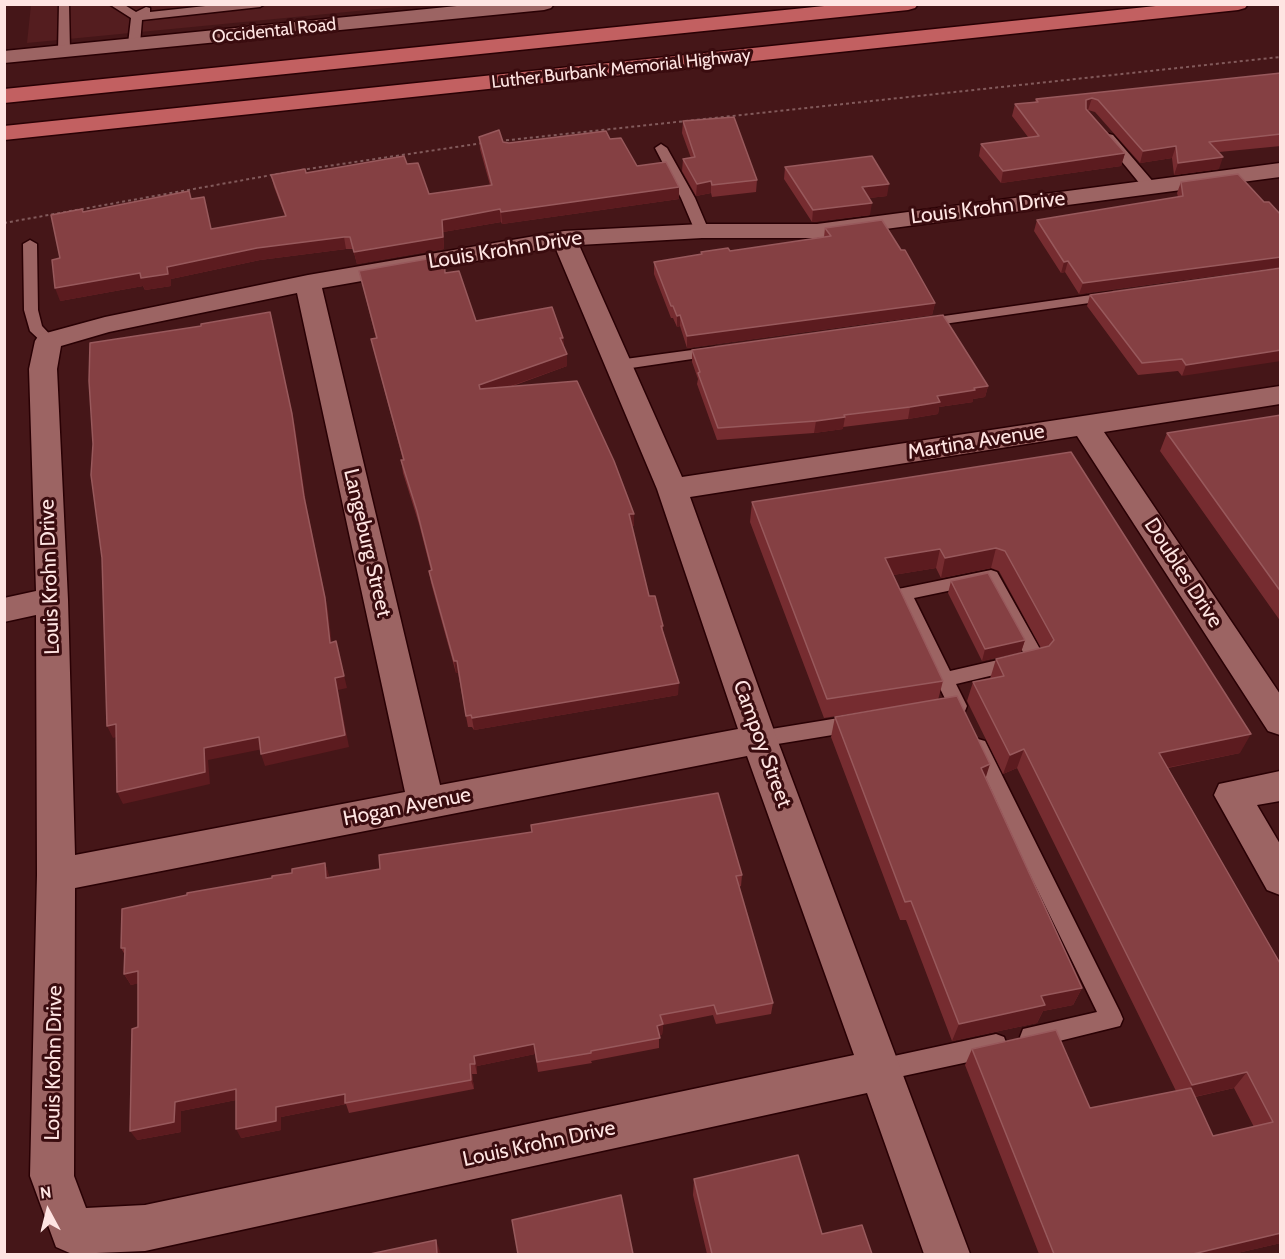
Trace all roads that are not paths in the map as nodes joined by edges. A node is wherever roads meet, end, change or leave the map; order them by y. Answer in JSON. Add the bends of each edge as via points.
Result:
{"nodes":[{"id":1,"x":64,"y":4,"type":"edge"},
{"id":2,"x":114,"y":4,"type":"edge"},
{"id":3,"x":154,"y":4,"type":"edge"},
{"id":4,"x":260,"y":4,"type":"edge"},
{"id":5,"x":544,"y":4,"type":"edge"},
{"id":6,"x":908,"y":4,"type":"edge"},
{"id":7,"x":1238,"y":4,"type":"edge"},
{"id":8,"x":434,"y":10,"type":"edge"},
{"id":9,"x":137,"y":17,"type":"junction"},
{"id":10,"x":134,"y":44,"type":"junction"},
{"id":11,"x":64,"y":51,"type":"junction"},
{"id":12,"x":4,"y":57,"type":"edge"},
{"id":13,"x":4,"y":96,"type":"edge"},
{"id":14,"x":1097,"y":125,"type":"edge"},
{"id":15,"x":4,"y":133,"type":"edge"},
{"id":16,"x":661,"y":148,"type":"dead end"},
{"id":17,"x":1278,"y":173,"type":"edge"},
{"id":18,"x":1150,"y":187,"type":"junction"},
{"id":19,"x":702,"y":231,"type":"junction"},
{"id":20,"x":564,"y":238,"type":"junction"},
{"id":21,"x":30,"y":244,"type":"dead end"},
{"id":22,"x":308,"y":283,"type":"junction"},
{"id":23,"x":1127,"y":294,"type":"edge"},
{"id":24,"x":914,"y":324,"type":"edge"},
{"id":25,"x":49,"y":341,"type":"junction"},
{"id":26,"x":724,"y":350,"type":"edge"},
{"id":27,"x":618,"y":365,"type":"junction"},
{"id":28,"x":1281,"y":395,"type":"edge"},
{"id":29,"x":1085,"y":425,"type":"junction"},
{"id":30,"x":672,"y":489,"type":"junction"},
{"id":31,"x":52,"y":600,"type":"junction"},
{"id":32,"x":4,"y":610,"type":"edge"},
{"id":33,"x":945,"y":679,"type":"junction"},
{"id":34,"x":958,"y":706,"type":"junction"},
{"id":35,"x":935,"y":710,"type":"edge"},
{"id":36,"x":876,"y":720,"type":"edge"},
{"id":37,"x":1281,"y":721,"type":"edge"},
{"id":38,"x":759,"y":739,"type":"junction"},
{"id":39,"x":1281,"y":786,"type":"edge"},
{"id":40,"x":426,"y":803,"type":"junction"},
{"id":41,"x":56,"y":874,"type":"junction"},
{"id":42,"x":1281,"y":878,"type":"edge"},
{"id":43,"x":880,"y":1070,"type":"junction"},
{"id":44,"x":947,"y":1254,"type":"edge"}],
"edges":[{"from":1,"to":11,"type":"lane"},
{"from":2,"to":9,"type":"lane"},
{"from":3,"to":9,"type":"lane"},
{"from":4,"to":9,"type":"lane"},
{"from":5,"to":8,"type":"street","name":"Occidental Road"},
{"from":6,"to":13,"type":"highway","name":"Luther Burbank Memorial Highway"},
{"from":7,"to":15,"type":"highway","name":"Luther Burbank Memorial Highway"},
{"from":8,"to":10,"type":"street","name":"Occidental Road"},
{"from":9,"to":10,"type":"lane"},
{"from":10,"to":11,"type":"street","name":"Occidental Road"},
{"from":11,"to":12,"type":"street","name":"Occidental Road"},
{"from":14,"to":18,"type":"lane"},
{"from":16,"to":19,"type":"lane"},
{"from":17,"to":18,"type":"street","name":"Louis Krohn Drive"},
{"from":18,"to":19,"type":"street","name":"Louis Krohn Drive","via":[[818,231]]},
{"from":19,"to":20,"type":"street","name":"Louis Krohn Drive"},
{"from":20,"to":22,"type":"street","name":"Louis Krohn Drive"},
{"from":20,"to":27,"type":"street","name":"Campoy Street"},
{"from":21,"to":25,"type":"lane","via":[[31,310],[35,328]]},
{"from":22,"to":25,"type":"street","name":"Louis Krohn Drive","via":[[105,325]]},
{"from":22,"to":40,"type":"street","name":"Langeburg Street"},
{"from":23,"to":24,"type":"lane"},
{"from":25,"to":31,"type":"street","name":"Louis Krohn Drive","via":[[43,369]]},
{"from":26,"to":27,"type":"lane"},
{"from":27,"to":30,"type":"street","name":"Campoy Street"},
{"from":28,"to":29,"type":"street","name":"Martina Avenue"},
{"from":29,"to":30,"type":"street","name":"Martina Avenue"},
{"from":29,"to":37,"type":"street","name":"Doubles Drive"},
{"from":30,"to":38,"type":"street","name":"Campoy Street"},
{"from":31,"to":32,"type":"street"},
{"from":31,"to":41,"type":"street","name":"Louis Krohn Drive"},
{"from":33,"to":33,"type":"lane","via":[[903,594],[991,576],[1036,658]]},
{"from":33,"to":34,"type":"lane"},
{"from":34,"to":35,"type":"lane"},
{"from":34,"to":43,"type":"lane","via":[[1112,1019]]},
{"from":36,"to":38,"type":"lane"},
{"from":38,"to":40,"type":"street","name":"Hogan Avenue"},
{"from":38,"to":43,"type":"street","name":"Campoy Street"},
{"from":39,"to":42,"type":"street","via":[[1232,795]]},
{"from":40,"to":41,"type":"street","name":"Hogan Avenue"},
{"from":41,"to":43,"type":"street","name":"Louis Krohn Drive","via":[[52,1176],[72,1231],[145,1228]]},
{"from":43,"to":44,"type":"street","name":"Campoy Street"}]}
